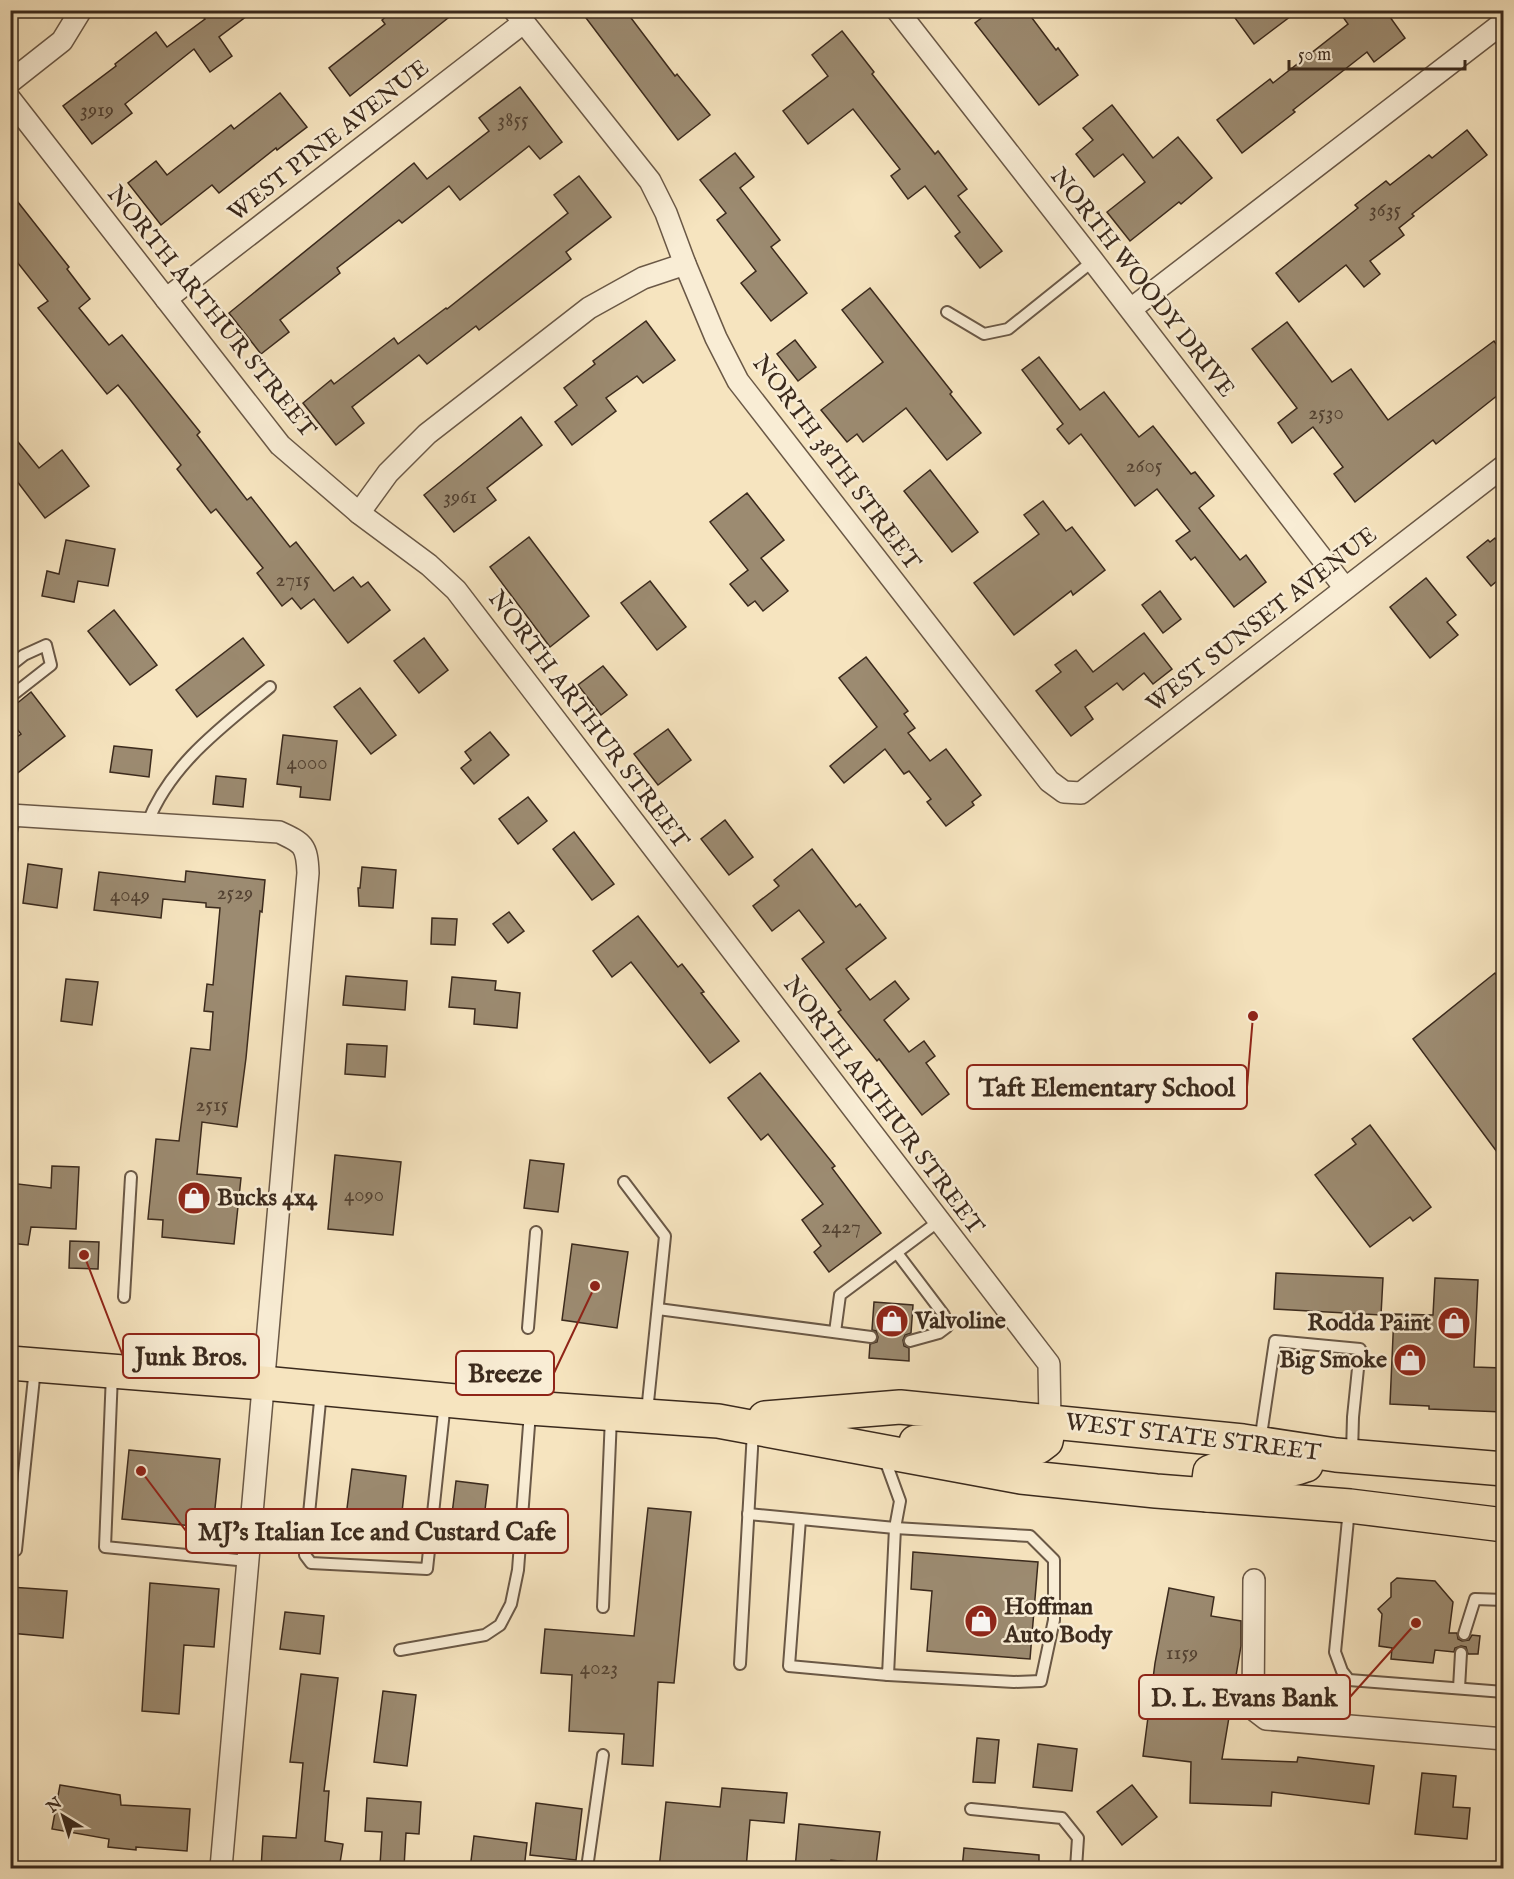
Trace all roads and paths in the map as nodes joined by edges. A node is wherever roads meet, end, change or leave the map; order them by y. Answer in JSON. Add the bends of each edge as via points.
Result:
{"nodes":[{"id":1,"x":81,"y":10,"type":"edge"},
{"id":2,"x":897,"y":10,"type":"edge"},
{"id":3,"x":518,"y":16,"type":"edge"},
{"id":4,"x":1503,"y":22,"type":"edge"},
{"id":5,"x":10,"y":82,"type":"edge"},
{"id":6,"x":10,"y":99,"type":"edge"},
{"id":7,"x":1094,"y":261,"type":"junction"},
{"id":8,"x":685,"y":264,"type":"junction"},
{"id":9,"x":166,"y":299,"type":"junction"},
{"id":10,"x":1131,"y":309,"type":"junction"},
{"id":11,"x":947,"y":312,"type":"dead end"},
{"id":12,"x":1503,"y":466,"type":"edge"},
{"id":13,"x":359,"y":513,"type":"junction"},
{"id":14,"x":1344,"y":587,"type":"junction"},
{"id":15,"x":10,"y":666,"type":"edge"},
{"id":16,"x":270,"y":687,"type":"dead end"},
{"id":17,"x":10,"y":697,"type":"edge"},
{"id":18,"x":1049,"y":781,"type":"joint"},
{"id":19,"x":12,"y":822,"type":"edge"},
{"id":20,"x":147,"y":824,"type":"junction"},
{"id":21,"x":131,"y":1177,"type":"dead end"},
{"id":22,"x":624,"y":1182,"type":"dead end"},
{"id":23,"x":939,"y":1221,"type":"junction"},
{"id":24,"x":536,"y":1232,"type":"dead end"},
{"id":25,"x":897,"y":1253,"type":"junction"},
{"id":26,"x":124,"y":1297,"type":"dead end"},
{"id":27,"x":658,"y":1309,"type":"junction"},
{"id":28,"x":528,"y":1328,"type":"dead end"},
{"id":29,"x":835,"y":1332,"type":"junction"},
{"id":30,"x":871,"y":1337,"type":"dead end"},
{"id":31,"x":910,"y":1341,"type":"dead end"},
{"id":32,"x":23,"y":1363,"type":"edge"},
{"id":33,"x":112,"y":1371,"type":"junction"},
{"id":34,"x":263,"y":1383,"type":"junction"},
{"id":35,"x":322,"y":1388,"type":"junction"},
{"id":36,"x":445,"y":1399,"type":"junction"},
{"id":37,"x":530,"y":1408,"type":"junction"},
{"id":38,"x":611,"y":1414,"type":"junction"},
{"id":39,"x":647,"y":1415,"type":"junction"},
{"id":40,"x":718,"y":1421,"type":"junction"},
{"id":41,"x":1050,"y":1422,"type":"junction"},
{"id":42,"x":753,"y":1428,"type":"junction"},
{"id":43,"x":1260,"y":1444,"type":"junction"},
{"id":44,"x":882,"y":1451,"type":"junction"},
{"id":45,"x":1344,"y":1456,"type":"junction"},
{"id":46,"x":1503,"y":1469,"type":"edge"},
{"id":47,"x":1207,"y":1495,"type":"junction"},
{"id":48,"x":1350,"y":1506,"type":"junction"},
{"id":49,"x":748,"y":1514,"type":"junction"},
{"id":50,"x":800,"y":1519,"type":"junction"},
{"id":51,"x":1503,"y":1525,"type":"edge"},
{"id":52,"x":896,"y":1528,"type":"junction"},
{"id":53,"x":251,"y":1530,"type":"junction"},
{"id":54,"x":306,"y":1540,"type":"junction"},
{"id":55,"x":10,"y":1550,"type":"edge"},
{"id":56,"x":248,"y":1561,"type":"junction"},
{"id":57,"x":1254,"y":1580,"type":"dead end"},
{"id":58,"x":1503,"y":1600,"type":"edge"},
{"id":59,"x":603,"y":1607,"type":"dead end"},
{"id":60,"x":1464,"y":1634,"type":"dead end"},
{"id":61,"x":400,"y":1650,"type":"dead end"},
{"id":62,"x":1461,"y":1653,"type":"dead end"},
{"id":63,"x":740,"y":1664,"type":"dead end"},
{"id":64,"x":888,"y":1675,"type":"junction"},
{"id":65,"x":1459,"y":1688,"type":"junction"},
{"id":66,"x":1503,"y":1692,"type":"edge"},
{"id":67,"x":1503,"y":1739,"type":"edge"},
{"id":68,"x":603,"y":1755,"type":"dead end"},
{"id":69,"x":971,"y":1809,"type":"dead end"},
{"id":70,"x":221,"y":1869,"type":"edge"},
{"id":71,"x":587,"y":1869,"type":"edge"},
{"id":72,"x":1076,"y":1869,"type":"edge"}],
"edges":[{"from":1,"to":5,"type":"street","via":[[62,41]]},
{"from":2,"to":7,"type":"street","name":"NORTH WOODY DRIVE"},
{"from":3,"to":8,"type":"street","name":"NORTH 38TH STREET","via":[[650,181]]},
{"from":3,"to":9,"type":"street","name":"WEST PINE AVENUE"},
{"from":4,"to":10,"type":"street"},
{"from":6,"to":9,"type":"street","name":"NORTH ARTHUR STREET"},
{"from":7,"to":10,"type":"street","name":"NORTH WOODY DRIVE"},
{"from":7,"to":11,"type":"lane","via":[[1008,328],[984,333]]},
{"from":8,"to":13,"type":"street","via":[[643,278],[588,308],[427,434],[387,473]]},
{"from":8,"to":18,"type":"street","name":"NORTH 38TH STREET","via":[[738,381]]},
{"from":9,"to":13,"type":"street","name":"NORTH ARTHUR STREET","via":[[280,445]]},
{"from":10,"to":14,"type":"street","name":"NORTH WOODY DRIVE"},
{"from":12,"to":14,"type":"street","name":"WEST SUNSET AVENUE"},
{"from":13,"to":23,"type":"street","name":"NORTH ARTHUR STREET","via":[[456,590]]},
{"from":14,"to":18,"type":"street","name":"WEST SUNSET AVENUE","via":[[1082,793],[1064,792]]},
{"from":15,"to":17,"type":"lane","via":[[24,654],[46,645],[51,665]]},
{"from":16,"to":20,"type":"lane","via":[[182,764],[152,809]]},
{"from":19,"to":20,"type":"street"},
{"from":20,"to":34,"type":"street","via":[[279,832],[298,840],[307,853]]},
{"from":21,"to":26,"type":"lane"},
{"from":22,"to":27,"type":"lane","via":[[665,1236]]},
{"from":23,"to":25,"type":"lane"},
{"from":23,"to":41,"type":"street","name":"NORTH ARTHUR STREET","via":[[1049,1364]]},
{"from":24,"to":28,"type":"lane"},
{"from":25,"to":29,"type":"lane","via":[[840,1295]]},
{"from":25,"to":31,"type":"lane","via":[[944,1315],[947,1327]]},
{"from":27,"to":29,"type":"lane"},
{"from":27,"to":39,"type":"lane"},
{"from":29,"to":30,"type":"lane"},
{"from":32,"to":33,"type":"main road","name":"WEST STATE STREET"},
{"from":32,"to":55,"type":"lane","via":[[16,1550]]},
{"from":33,"to":34,"type":"main road","name":"WEST STATE STREET"},
{"from":33,"to":56,"type":"lane","via":[[105,1547]]},
{"from":34,"to":35,"type":"main road","name":"WEST STATE STREET"},
{"from":34,"to":53,"type":"street"},
{"from":35,"to":36,"type":"main road","name":"WEST STATE STREET"},
{"from":35,"to":54,"type":"lane"},
{"from":36,"to":37,"type":"main road","name":"WEST STATE STREET"},
{"from":36,"to":54,"type":"lane","via":[[427,1569],[311,1563],[305,1555]]},
{"from":37,"to":38,"type":"main road","name":"WEST STATE STREET"},
{"from":37,"to":61,"type":"lane","via":[[518,1569],[511,1604],[500,1625],[485,1635]]},
{"from":38,"to":39,"type":"main road","name":"WEST STATE STREET"},
{"from":38,"to":59,"type":"lane"},
{"from":39,"to":40,"type":"main road","name":"WEST STATE STREET"},
{"from":40,"to":41,"type":"main road","name":"WEST STATE STREET","via":[[900,1407]]},
{"from":40,"to":42,"type":"main road","name":"WEST STATE STREET"},
{"from":41,"to":43,"type":"main road","name":"WEST STATE STREET"},
{"from":41,"to":44,"type":"main road","name":"WEST STATE STREET","via":[[1046,1441],[1028,1449],[914,1442]]},
{"from":42,"to":44,"type":"main road","name":"WEST STATE STREET"},
{"from":42,"to":49,"type":"lane"},
{"from":43,"to":45,"type":"main road","name":"WEST STATE STREET"},
{"from":43,"to":45,"type":"lane","via":[[1275,1341],[1360,1349],[1353,1417]]},
{"from":44,"to":47,"type":"main road","name":"WEST STATE STREET","via":[[1022,1477]]},
{"from":44,"to":52,"type":"lane","via":[[900,1502]]},
{"from":45,"to":46,"type":"main road","name":"WEST STATE STREET"},
{"from":45,"to":47,"type":"main road","name":"WEST STATE STREET","via":[[1292,1469],[1220,1468],[1210,1472]]},
{"from":47,"to":48,"type":"main road","name":"WEST STATE STREET"},
{"from":48,"to":51,"type":"main road","name":"WEST STATE STREET"},
{"from":48,"to":65,"type":"lane","via":[[1335,1652],[1342,1671],[1349,1680]]},
{"from":49,"to":50,"type":"lane"},
{"from":49,"to":63,"type":"lane"},
{"from":50,"to":52,"type":"lane"},
{"from":50,"to":64,"type":"lane","via":[[789,1666]]},
{"from":52,"to":64,"type":"lane"},
{"from":52,"to":64,"type":"lane","via":[[1030,1536],[1054,1560],[1054,1620],[1041,1681]]},
{"from":53,"to":54,"type":"lane"},
{"from":53,"to":56,"type":"street"},
{"from":56,"to":70,"type":"street"},
{"from":57,"to":67,"type":"street","via":[[1253,1709],[1266,1719]]},
{"from":58,"to":60,"type":"lane","via":[[1475,1599]]},
{"from":62,"to":65,"type":"lane"},
{"from":65,"to":66,"type":"lane"},
{"from":68,"to":71,"type":"lane"},
{"from":69,"to":72,"type":"lane","via":[[1062,1818],[1078,1838]]}]}
